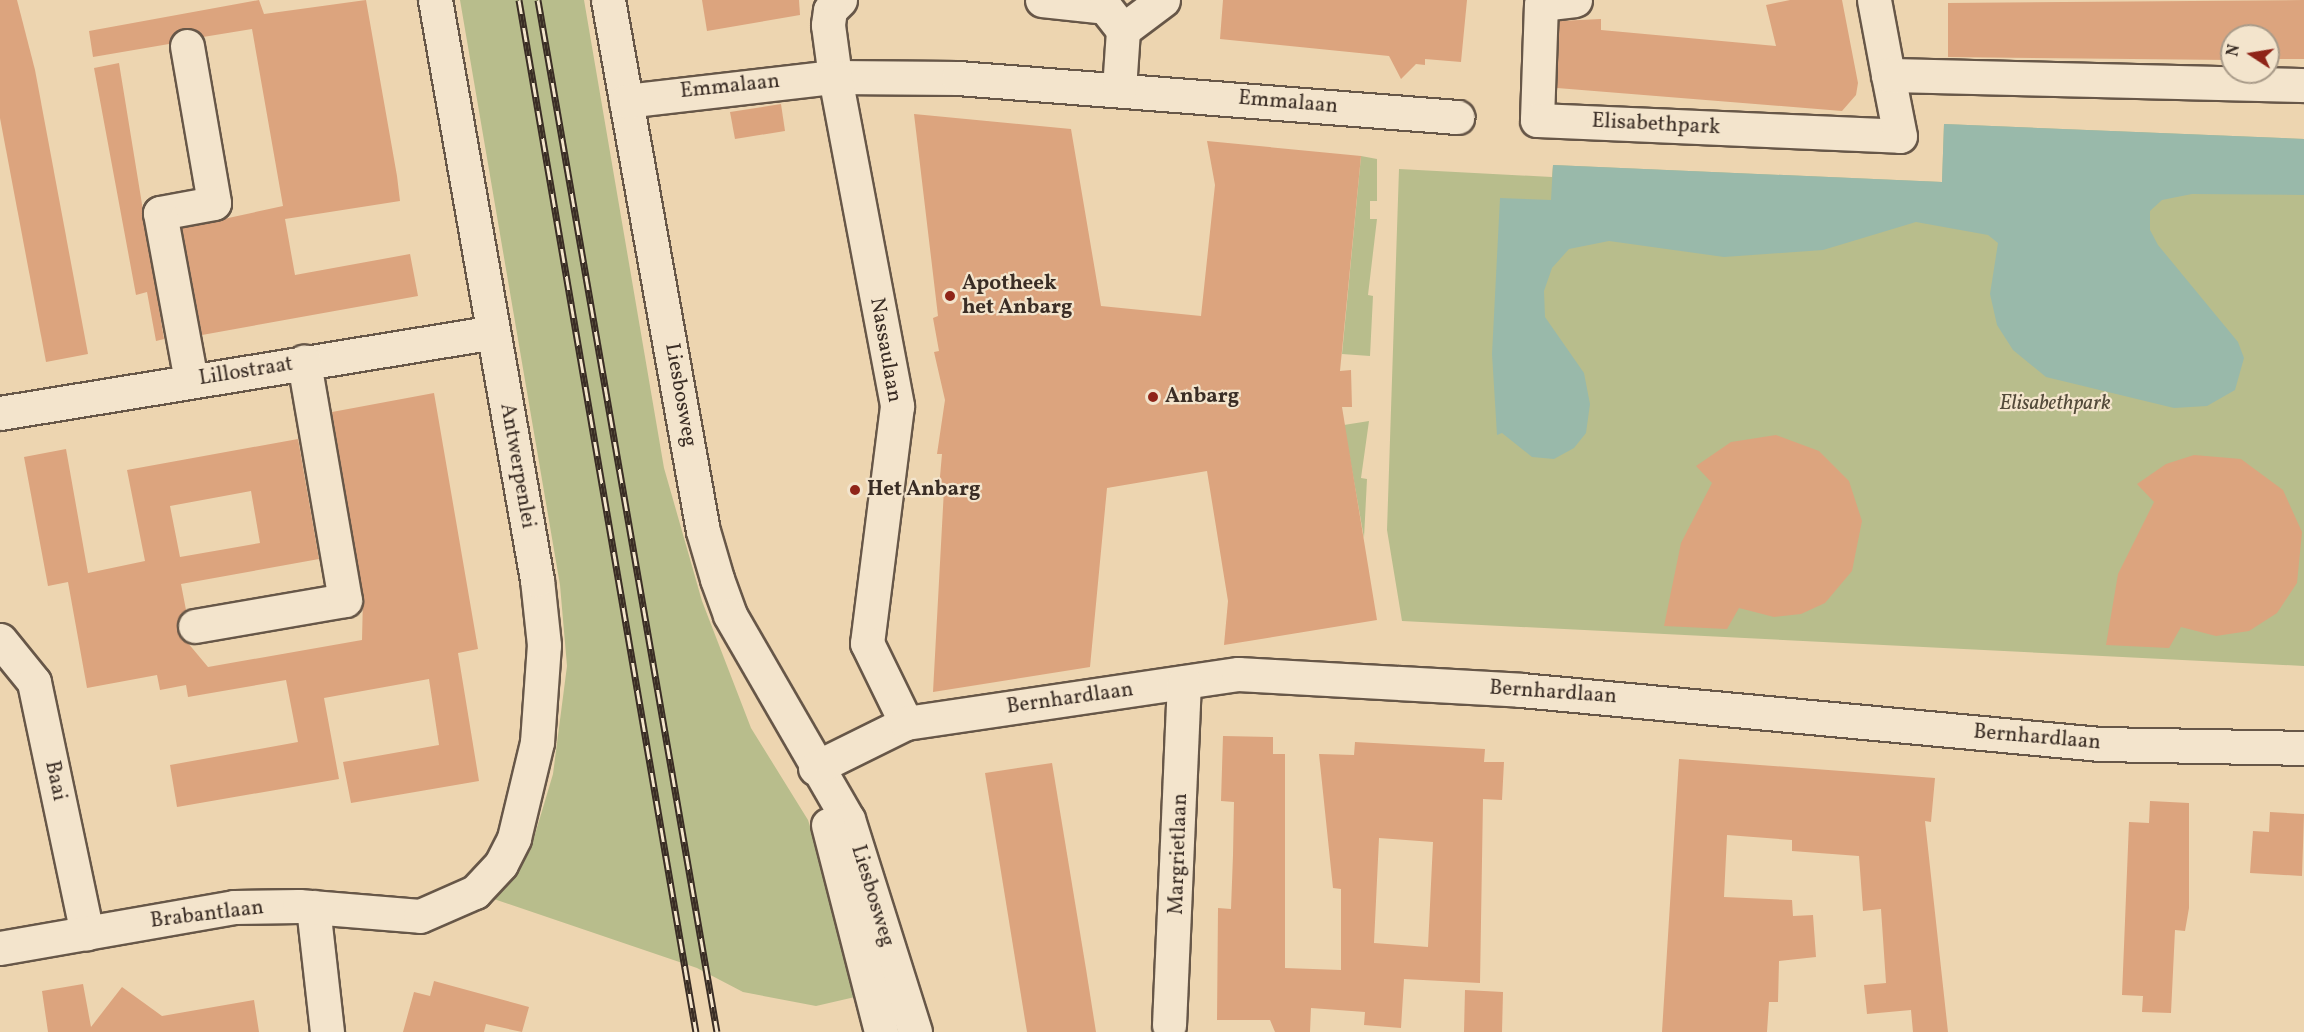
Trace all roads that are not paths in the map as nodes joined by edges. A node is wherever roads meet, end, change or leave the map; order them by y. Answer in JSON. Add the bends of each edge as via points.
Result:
{"nodes":[{"id":1,"x":435,"y":0,"type":"edge"},
{"id":2,"x":608,"y":0,"type":"edge"},
{"id":3,"x":840,"y":0,"type":"edge"},
{"id":4,"x":1042,"y":0,"type":"edge"},
{"id":5,"x":1163,"y":0,"type":"edge"},
{"id":6,"x":1575,"y":0,"type":"edge"},
{"id":7,"x":1874,"y":0,"type":"edge"},
{"id":8,"x":1123,"y":30,"type":"junction"},
{"id":9,"x":187,"y":46,"type":"dead end"},
{"id":10,"x":1888,"y":75,"type":"junction"},
{"id":11,"x":836,"y":77,"type":"junction"},
{"id":12,"x":2304,"y":85,"type":"edge"},
{"id":13,"x":1119,"y":89,"type":"junction"},
{"id":14,"x":626,"y":101,"type":"junction"},
{"id":15,"x":1457,"y":117,"type":"dead end"},
{"id":16,"x":493,"y":333,"type":"junction"},
{"id":17,"x":304,"y":362,"type":"junction"},
{"id":18,"x":191,"y":381,"type":"junction"},
{"id":19,"x":0,"y":413,"type":"edge"},
{"id":20,"x":195,"y":626,"type":"dead end"},
{"id":21,"x":0,"y":640,"type":"edge"},
{"id":22,"x":1184,"y":682,"type":"junction"},
{"id":23,"x":906,"y":723,"type":"junction"},
{"id":24,"x":2304,"y":748,"type":"edge"},
{"id":25,"x":815,"y":768,"type":"junction"},
{"id":26,"x":450,"y":906,"type":"joint"},
{"id":27,"x":313,"y":907,"type":"junction"},
{"id":28,"x":87,"y":933,"type":"junction"},
{"id":29,"x":0,"y":948,"type":"edge"},
{"id":30,"x":1169,"y":1025,"type":"dead end"},
{"id":31,"x":327,"y":1032,"type":"edge"},
{"id":32,"x":881,"y":1032,"type":"edge"},
{"id":33,"x":915,"y":1032,"type":"edge"}],
"edges":[{"from":1,"to":16,"type":"street","name":"Antwerpenlei"},
{"from":2,"to":14,"type":"street","name":"Liesbosweg"},
{"from":3,"to":11,"type":"street","via":[[830,10],[828,25]]},
{"from":4,"to":8,"type":"street","via":[[1105,7]]},
{"from":5,"to":8,"type":"street"},
{"from":6,"to":10,"type":"street","name":"Elisabethpark","via":[[1541,4],[1537,120],[1900,136]]},
{"from":7,"to":10,"type":"street","name":"Elisabethpark"},
{"from":8,"to":13,"type":"street"},
{"from":9,"to":18,"type":"street","via":[[214,203],[160,213]]},
{"from":10,"to":12,"type":"street"},
{"from":11,"to":13,"type":"street","name":"Emmalaan"},
{"from":11,"to":14,"type":"street","name":"Emmalaan"},
{"from":11,"to":23,"type":"street","name":"Nassaulaan","via":[[897,406],[867,643]]},
{"from":13,"to":15,"type":"street","name":"Emmalaan"},
{"from":14,"to":25,"type":"street","name":"Liesbosweg","via":[[704,531],[717,579],[730,615]]},
{"from":16,"to":17,"type":"street","name":"Lillostraat"},
{"from":16,"to":26,"type":"street","name":"Antwerpenlei","via":[[537,580],[543,694],[514,838],[489,879]]},
{"from":17,"to":18,"type":"street","name":"Lillostraat"},
{"from":17,"to":20,"type":"street","via":[[345,600]]},
{"from":18,"to":19,"type":"street","name":"Lillostraat"},
{"from":21,"to":28,"type":"street","name":"Baai","via":[[34,682]]},
{"from":22,"to":23,"type":"street","name":"Bernhardlaan"},
{"from":22,"to":24,"type":"street","name":"Bernhardlaan","via":[[1238,674],[1473,687],[2100,744]]},
{"from":22,"to":30,"type":"street","name":"Margrietlaan"},
{"from":23,"to":25,"type":"street","name":"Bernhardlaan"},
{"from":25,"to":32,"type":"street","name":"Liesbosweg"},
{"from":25,"to":33,"type":"street","name":"Liesbosweg","via":[[848,819]]},
{"from":26,"to":27,"type":"street","name":"Brabantlaan","via":[[410,917]]},
{"from":27,"to":28,"type":"street","name":"Brabantlaan","via":[[234,907]]},
{"from":27,"to":31,"type":"street"},
{"from":28,"to":29,"type":"street","name":"Brabantlaan"}]}
